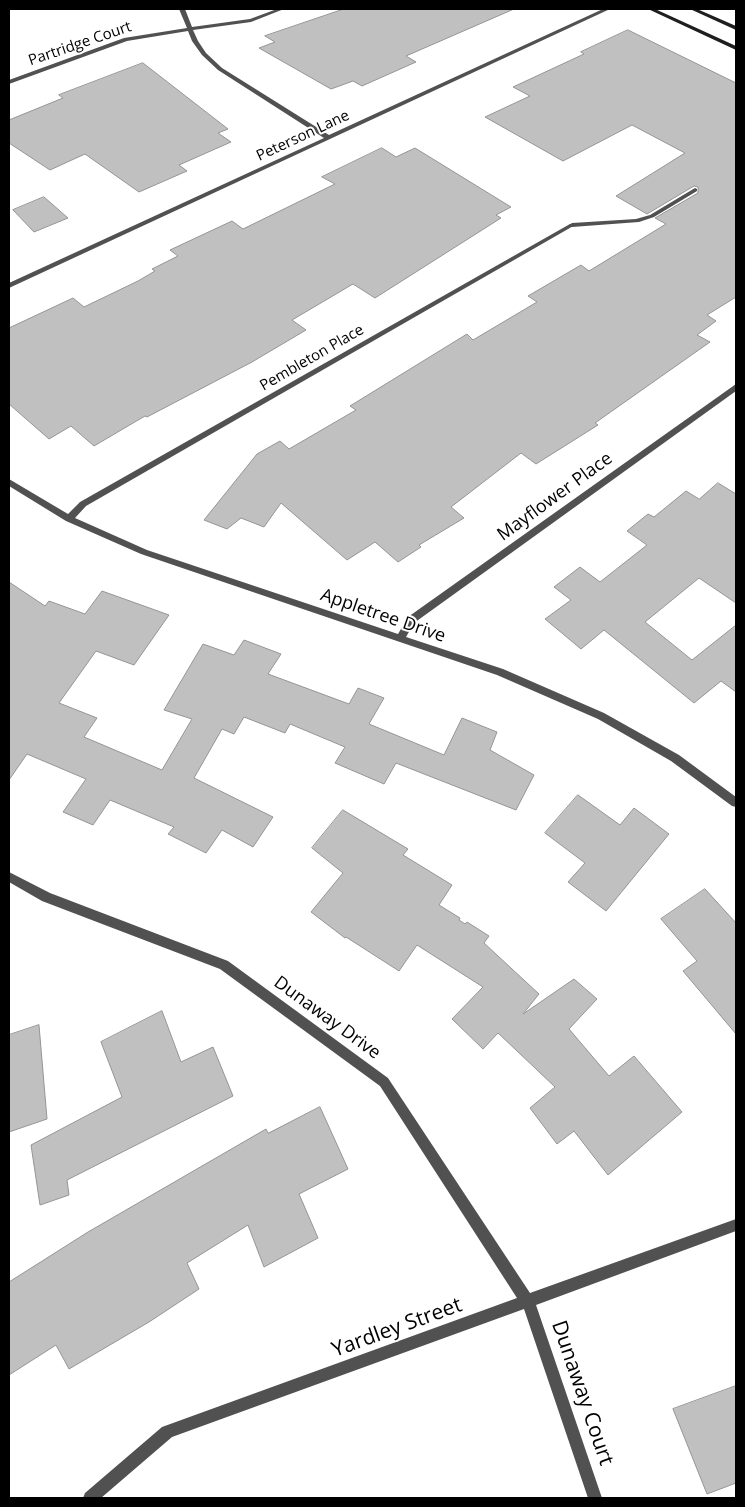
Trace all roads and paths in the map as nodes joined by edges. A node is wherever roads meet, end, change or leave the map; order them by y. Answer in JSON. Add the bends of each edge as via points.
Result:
{"nodes":[{"id":1,"x":182,"y":9,"type":"edge"},
{"id":2,"x":280,"y":9,"type":"edge"},
{"id":3,"x":607,"y":9,"type":"edge"},
{"id":4,"x":651,"y":9,"type":"edge"},
{"id":5,"x":693,"y":9,"type":"edge"},
{"id":6,"x":190,"y":28,"type":"junction"},
{"id":7,"x":736,"y":28,"type":"edge"},
{"id":8,"x":736,"y":48,"type":"edge"},
{"id":9,"x":9,"y":82,"type":"edge"},
{"id":10,"x":329,"y":138,"type":"junction"},
{"id":11,"x":695,"y":190,"type":"dead end"},
{"id":12,"x":9,"y":286,"type":"edge"},
{"id":13,"x":736,"y":387,"type":"edge"},
{"id":14,"x":9,"y":482,"type":"edge"},
{"id":15,"x":69,"y":520,"type":"junction"},
{"id":16,"x":400,"y":638,"type":"junction"},
{"id":17,"x":736,"y":803,"type":"edge"},
{"id":18,"x":9,"y":877,"type":"edge"},
{"id":19,"x":736,"y":1225,"type":"edge"},
{"id":20,"x":528,"y":1302,"type":"junction"},
{"id":21,"x":90,"y":1498,"type":"edge"},
{"id":22,"x":595,"y":1498,"type":"edge"}],
"edges":[{"from":1,"to":6,"type":"street"},
{"from":2,"to":6,"type":"street","name":"Partridge Court","via":[[251,20]]},
{"from":3,"to":10,"type":"street","name":"Peterson Lane"},
{"from":4,"to":8,"type":"main road"},
{"from":5,"to":7,"type":"main road"},
{"from":6,"to":9,"type":"street","name":"Partridge Court","via":[[126,39]]},
{"from":6,"to":10,"type":"street","via":[[204,54],[220,69]]},
{"from":10,"to":12,"type":"street","name":"Peterson Lane"},
{"from":11,"to":15,"type":"street","name":"Pembleton Place","via":[[652,216],[637,221],[572,225],[83,504]]},
{"from":13,"to":16,"type":"street","name":"Mayflower Place","via":[[411,620]]},
{"from":14,"to":15,"type":"street","name":"Appletree Drive"},
{"from":15,"to":16,"type":"street","name":"Appletree Drive","via":[[144,552]]},
{"from":16,"to":17,"type":"street","name":"Appletree Drive","via":[[500,672],[601,716],[675,758]]},
{"from":18,"to":20,"type":"street","name":"Dunaway Drive","via":[[46,897],[224,965],[384,1082]]},
{"from":19,"to":20,"type":"street","name":"Yardley Street"},
{"from":20,"to":21,"type":"street","name":"Yardley Street","via":[[167,1432]]},
{"from":20,"to":22,"type":"street","name":"Dunaway Court"}]}
